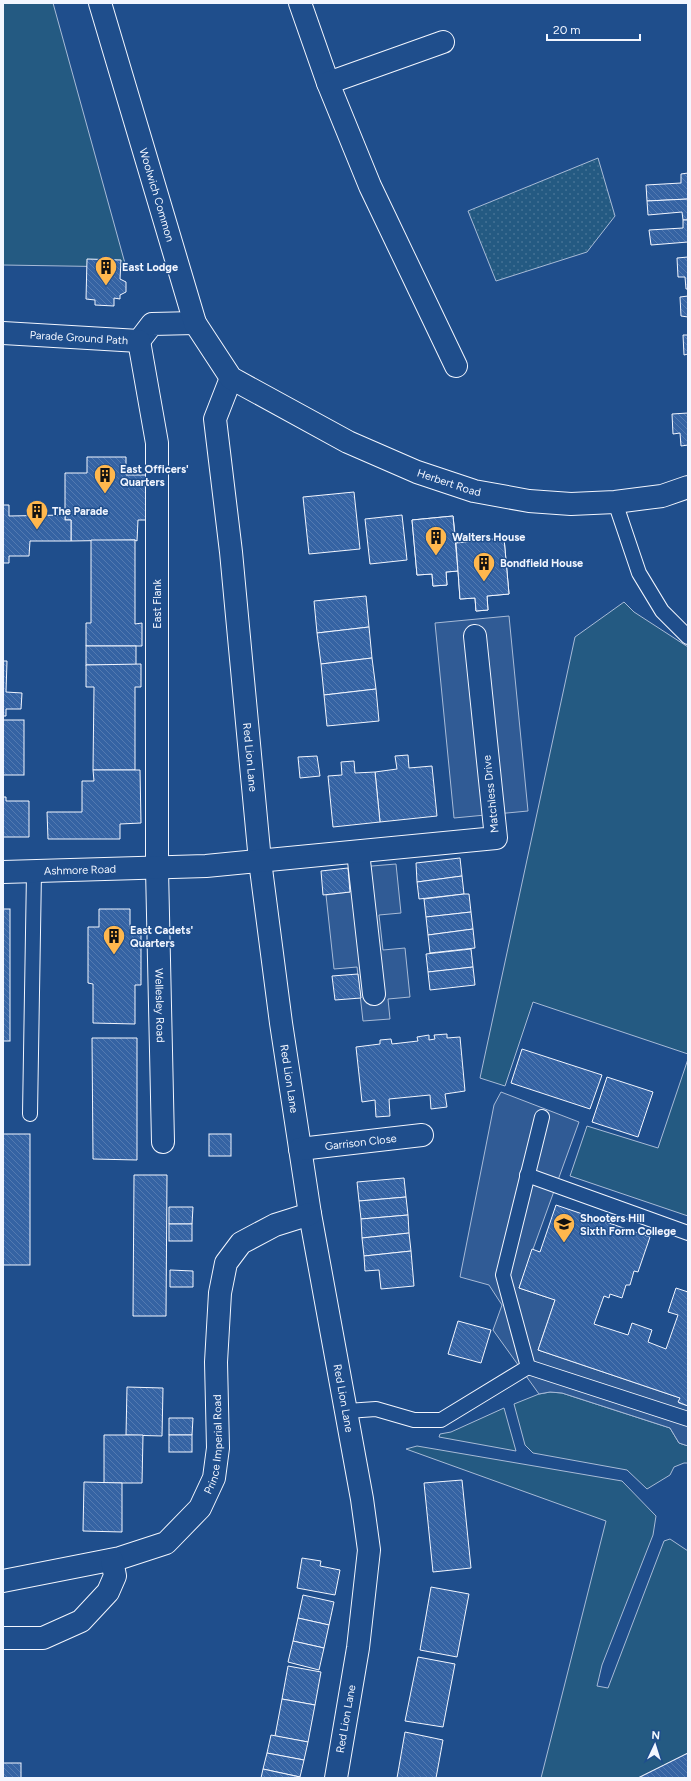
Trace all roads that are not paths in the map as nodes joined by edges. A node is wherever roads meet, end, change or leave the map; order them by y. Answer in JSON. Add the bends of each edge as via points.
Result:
{"nodes":[{"id":1,"x":100,"y":3,"type":"edge"},
{"id":2,"x":300,"y":3,"type":"edge"},
{"id":3,"x":443,"y":42,"type":"dead end"},
{"id":4,"x":328,"y":83,"type":"junction"},
{"id":5,"x":195,"y":323,"type":"junction"},
{"id":6,"x":3,"y":333,"type":"edge"},
{"id":7,"x":139,"y":341,"type":"junction"},
{"id":8,"x":456,"y":366,"type":"dead end"},
{"id":9,"x":231,"y":378,"type":"junction"},
{"id":10,"x":688,"y":488,"type":"edge"},
{"id":11,"x":615,"y":502,"type":"junction"},
{"id":12,"x":475,"y":636,"type":"dead end"},
{"id":13,"x":688,"y":637,"type":"edge"},
{"id":14,"x":358,"y":852,"type":"junction"},
{"id":15,"x":260,"y":861,"type":"junction"},
{"id":16,"x":157,"y":869,"type":"junction"},
{"id":17,"x":3,"y":872,"type":"edge"},
{"id":18,"x":34,"y":872,"type":"junction"},
{"id":19,"x":374,"y":994,"type":"dead end"},
{"id":20,"x":30,"y":1114,"type":"dead end"},
{"id":21,"x":542,"y":1117,"type":"dead end"},
{"id":22,"x":422,"y":1135,"type":"dead end"},
{"id":23,"x":163,"y":1142,"type":"dead end"},
{"id":24,"x":300,"y":1149,"type":"junction"},
{"id":25,"x":527,"y":1175,"type":"junction"},
{"id":26,"x":310,"y":1214,"type":"junction"},
{"id":27,"x":688,"y":1233,"type":"edge"},
{"id":28,"x":528,"y":1367,"type":"junction"},
{"id":29,"x":346,"y":1411,"type":"junction"},
{"id":30,"x":688,"y":1419,"type":"edge"},
{"id":31,"x":112,"y":1560,"type":"junction"},
{"id":32,"x":3,"y":1581,"type":"edge"},
{"id":33,"x":3,"y":1638,"type":"edge"},
{"id":34,"x":336,"y":1778,"type":"edge"}],
"edges":[{"from":1,"to":5,"type":"street","name":"Woolwich Common"},
{"from":2,"to":4,"type":"street"},
{"from":3,"to":4,"type":"street"},
{"from":4,"to":8,"type":"street","via":[[370,186]]},
{"from":5,"to":7,"type":"street","name":"Parade Ground Path","via":[[152,324]]},
{"from":5,"to":9,"type":"street","name":"Woolwich Common"},
{"from":6,"to":7,"type":"street","name":"Parade Ground Path"},
{"from":7,"to":16,"type":"street","name":"East Flank","via":[[156,443]]},
{"from":9,"to":11,"type":"street","name":"Herbert Road","via":[[348,442],[417,472],[474,491],[529,501],[571,504]]},
{"from":9,"to":15,"type":"street","name":"Red Lion Lane","via":[[215,419],[231,552]]},
{"from":10,"to":11,"type":"street","name":"Herbert Road","via":[[662,496]]},
{"from":11,"to":13,"type":"lane","via":[[639,573],[662,611]]},
{"from":12,"to":14,"type":"street","name":"Matchless Drive","via":[[496,838]]},
{"from":14,"to":15,"type":"street","name":"Matchless Drive"},
{"from":14,"to":19,"type":"street"},
{"from":15,"to":16,"type":"street","name":"Ashmore Road"},
{"from":15,"to":24,"type":"street","name":"Red Lion Lane"},
{"from":16,"to":18,"type":"street","name":"Ashmore Road"},
{"from":16,"to":23,"type":"street","name":"Wellesley Road"},
{"from":17,"to":18,"type":"street","name":"Ashmore Road"},
{"from":18,"to":20,"type":"lane"},
{"from":21,"to":25,"type":"lane"},
{"from":22,"to":24,"type":"street","name":"Garrison Close"},
{"from":24,"to":26,"type":"street","name":"Red Lion Lane"},
{"from":25,"to":27,"type":"lane"},
{"from":25,"to":28,"type":"lane","via":[[503,1275]]},
{"from":26,"to":29,"type":"street","name":"Red Lion Lane"},
{"from":26,"to":31,"type":"street","name":"Prince Imperial Road","via":[[275,1225],[241,1243],[226,1263],[220,1293],[216,1362],[218,1448],[214,1478],[200,1508],[166,1543]]},
{"from":28,"to":29,"type":"lane","via":[[441,1420],[414,1420],[376,1409]]},
{"from":28,"to":30,"type":"lane"},
{"from":29,"to":34,"type":"street","name":"Red Lion Lane","via":[[369,1550],[358,1648]]},
{"from":31,"to":32,"type":"street","name":"Prince Imperial Road"},
{"from":31,"to":33,"type":"street","via":[[115,1576],[108,1592],[81,1621],[43,1638]]}]}
